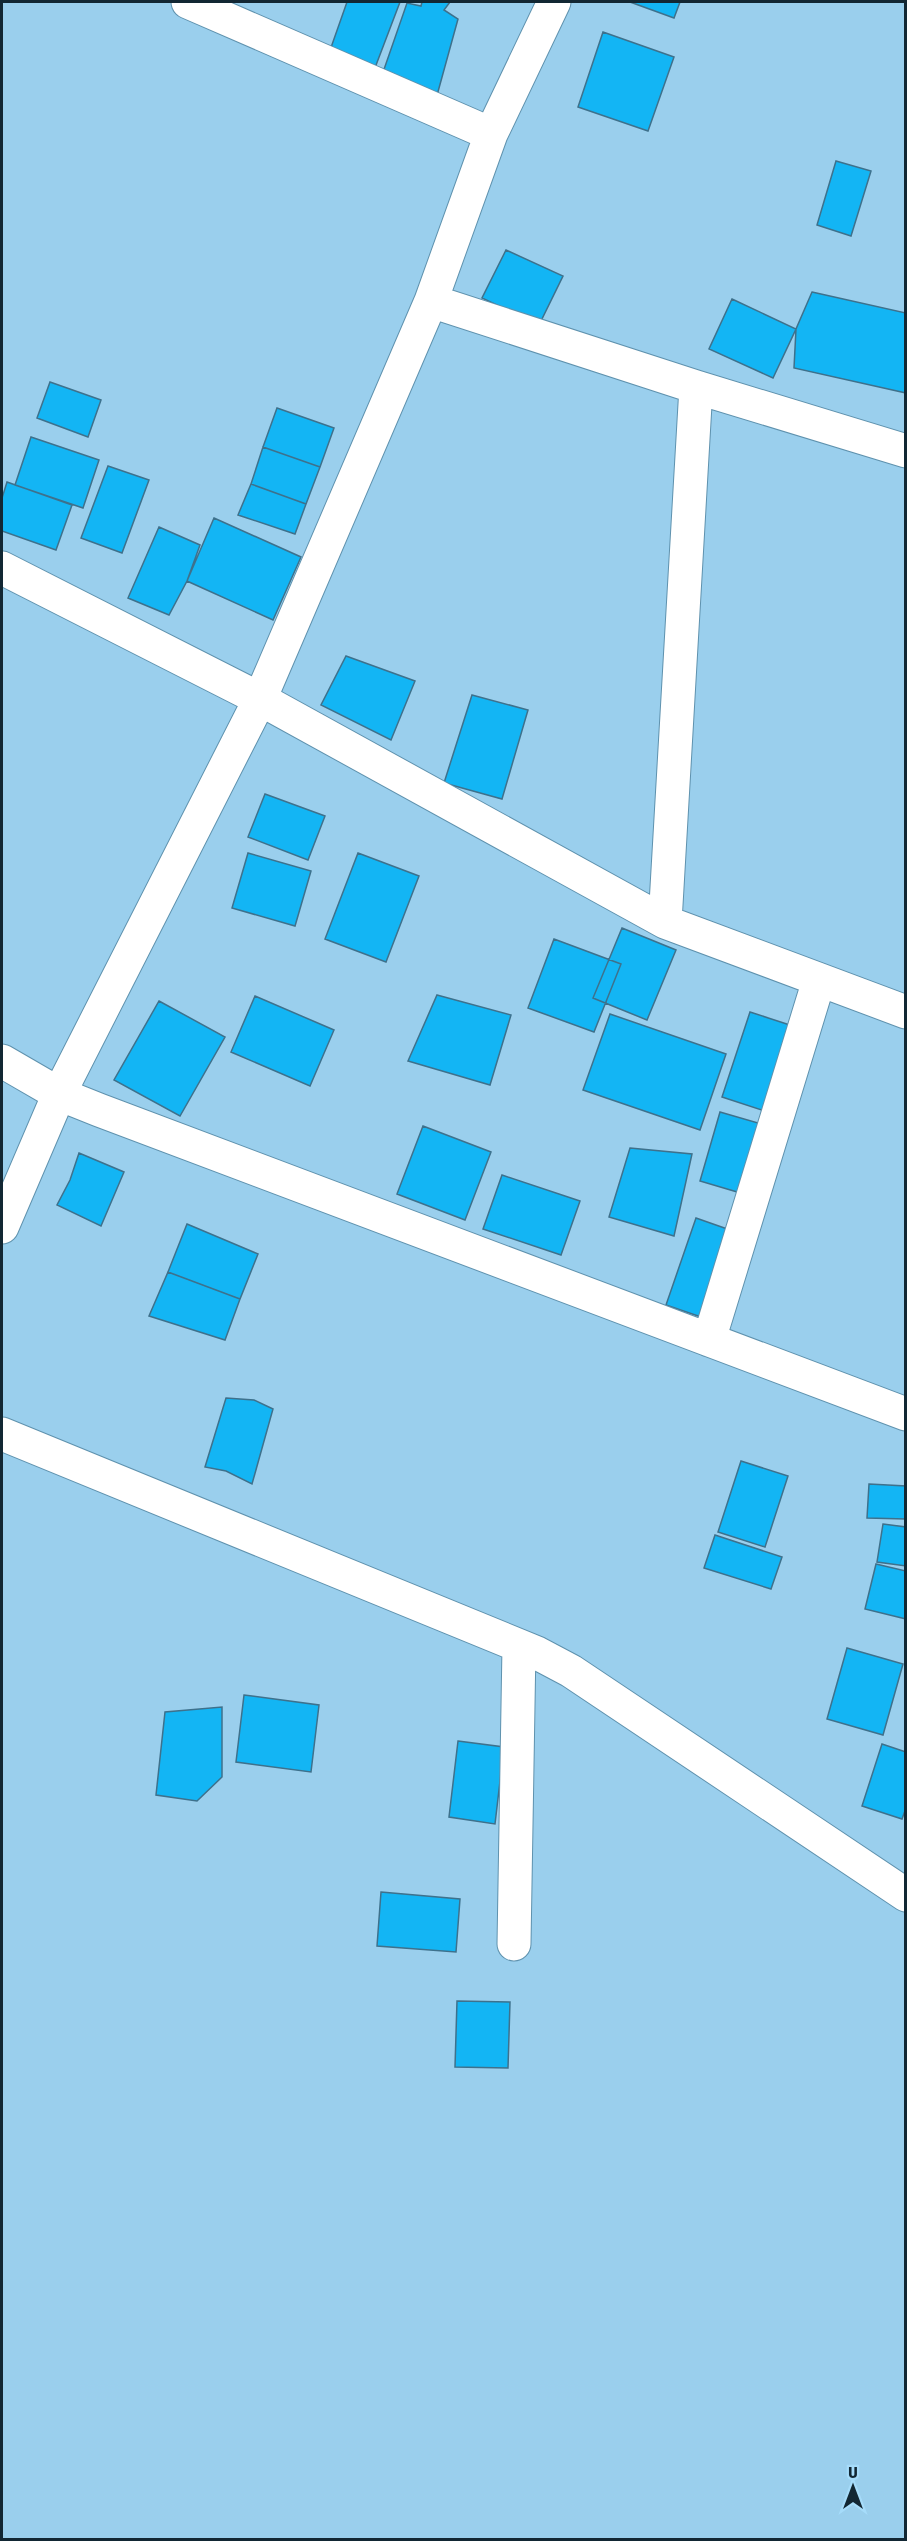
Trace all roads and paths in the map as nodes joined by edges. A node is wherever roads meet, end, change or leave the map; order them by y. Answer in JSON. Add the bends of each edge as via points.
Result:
{"nodes":[{"id":1,"x":188,"y":2,"type":"edge"},
{"id":2,"x":554,"y":2,"type":"edge"},
{"id":3,"x":491,"y":135,"type":"junction"},
{"id":4,"x":431,"y":301,"type":"junction"},
{"id":5,"x":696,"y":387,"type":"junction"},
{"id":6,"x":906,"y":451,"type":"edge"},
{"id":7,"x":2,"y":568,"type":"edge"},
{"id":8,"x":260,"y":699,"type":"junction"},
{"id":9,"x":665,"y":922,"type":"junction"},
{"id":10,"x":819,"y":980,"type":"junction"},
{"id":11,"x":906,"y":1012,"type":"edge"},
{"id":12,"x":2,"y":1061,"type":"edge"},
{"id":13,"x":59,"y":1094,"type":"junction"},
{"id":14,"x":2,"y":1227,"type":"edge"},
{"id":15,"x":709,"y":1340,"type":"junction"},
{"id":16,"x":906,"y":1414,"type":"edge"},
{"id":17,"x":2,"y":1434,"type":"edge"},
{"id":18,"x":519,"y":1646,"type":"junction"},
{"id":19,"x":906,"y":1895,"type":"edge"},
{"id":20,"x":514,"y":1944,"type":"dead end"}],
"edges":[{"from":1,"to":3,"type":"street"},
{"from":2,"to":3,"type":"street"},
{"from":3,"to":4,"type":"street"},
{"from":4,"to":5,"type":"street"},
{"from":4,"to":8,"type":"street"},
{"from":5,"to":6,"type":"street"},
{"from":5,"to":9,"type":"street"},
{"from":7,"to":8,"type":"street"},
{"from":8,"to":9,"type":"street"},
{"from":8,"to":13,"type":"street"},
{"from":9,"to":10,"type":"street"},
{"from":10,"to":11,"type":"street"},
{"from":10,"to":15,"type":"street"},
{"from":12,"to":13,"type":"street"},
{"from":13,"to":14,"type":"street"},
{"from":13,"to":15,"type":"street"},
{"from":15,"to":16,"type":"street"},
{"from":17,"to":18,"type":"street"},
{"from":18,"to":19,"type":"street","via":[[571,1671]]},
{"from":18,"to":20,"type":"street"}]}
